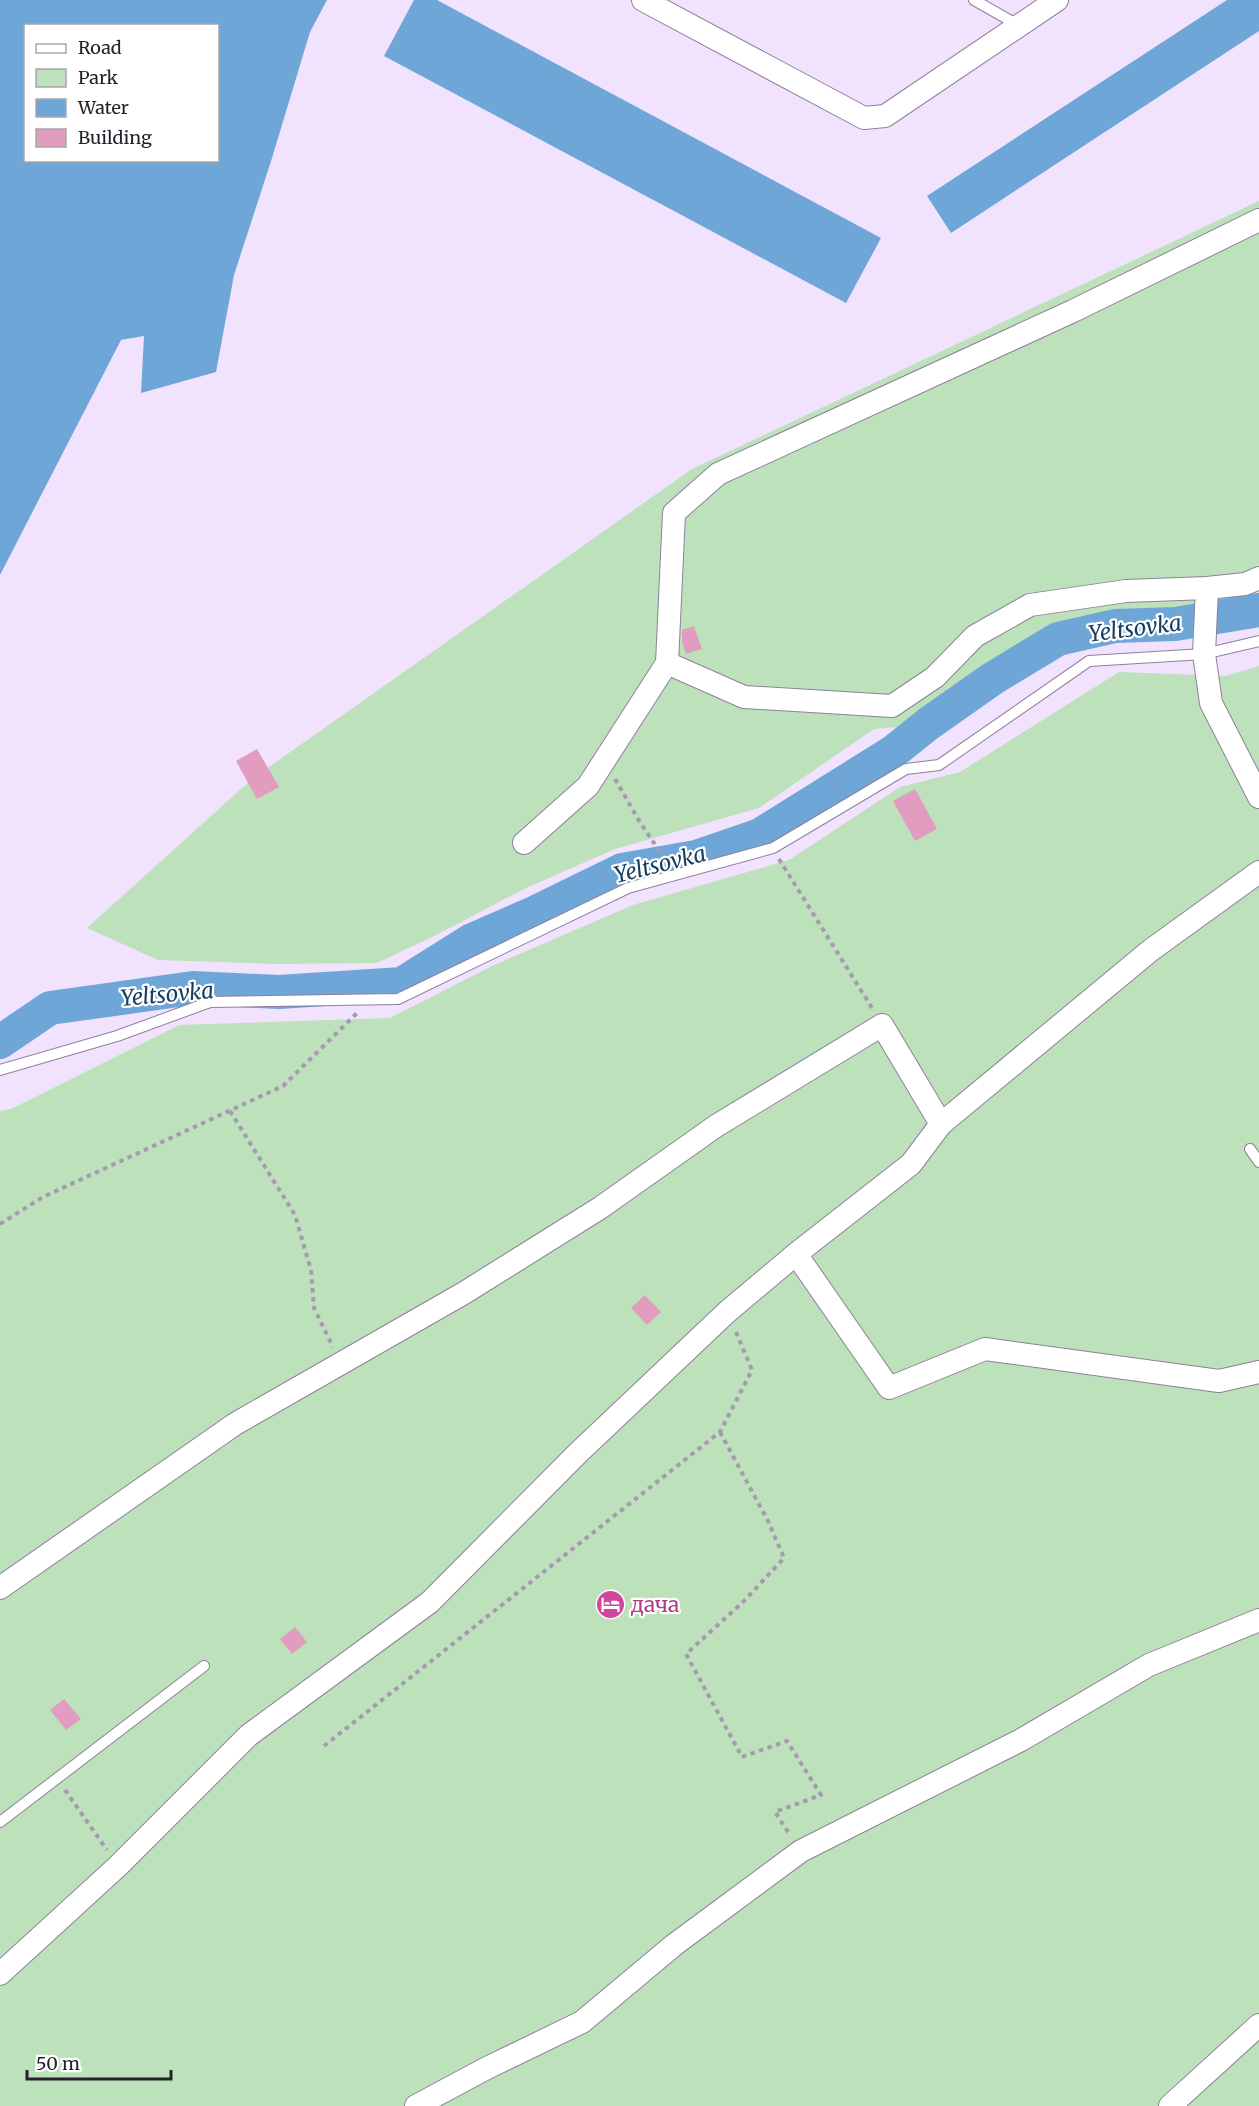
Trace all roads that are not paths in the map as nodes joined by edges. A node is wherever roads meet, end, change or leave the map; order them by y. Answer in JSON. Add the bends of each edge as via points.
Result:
{"nodes":[{"id":1,"x":643,"y":0,"type":"edge"},
{"id":2,"x":974,"y":0,"type":"edge"},
{"id":3,"x":1057,"y":0,"type":"edge"},
{"id":4,"x":1019,"y":26,"type":"junction"},
{"id":5,"x":1259,"y":220,"type":"edge"},
{"id":6,"x":1259,"y":578,"type":"edge"},
{"id":7,"x":1206,"y":588,"type":"junction"},
{"id":8,"x":1259,"y":641,"type":"edge"},
{"id":9,"x":1204,"y":654,"type":"junction"},
{"id":10,"x":667,"y":663,"type":"junction"},
{"id":11,"x":1259,"y":797,"type":"edge"},
{"id":12,"x":524,"y":843,"type":"dead end"},
{"id":13,"x":1259,"y":872,"type":"edge"},
{"id":14,"x":0,"y":1070,"type":"edge"},
{"id":15,"x":941,"y":1124,"type":"junction"},
{"id":16,"x":1250,"y":1149,"type":"dead end"},
{"id":17,"x":1259,"y":1162,"type":"edge"},
{"id":18,"x":796,"y":1254,"type":"junction"},
{"id":19,"x":1259,"y":1372,"type":"edge"},
{"id":20,"x":0,"y":1588,"type":"edge"},
{"id":21,"x":1259,"y":1620,"type":"edge"},
{"id":22,"x":204,"y":1666,"type":"dead end"},
{"id":23,"x":0,"y":1822,"type":"edge"},
{"id":24,"x":0,"y":1974,"type":"edge"},
{"id":25,"x":1259,"y":2025,"type":"edge"},
{"id":26,"x":416,"y":2106,"type":"edge"},
{"id":27,"x":1170,"y":2106,"type":"edge"}],
"edges":[{"from":1,"to":4,"type":"street","via":[[864,118],[885,116]]},
{"from":2,"to":4,"type":"lane"},
{"from":3,"to":4,"type":"street"},
{"from":5,"to":10,"type":"street","via":[[1073,311],[718,474],[675,513]]},
{"from":6,"to":7,"type":"street","via":[[1245,584]]},
{"from":7,"to":9,"type":"street"},
{"from":7,"to":10,"type":"street","via":[[1126,591],[1030,606],[975,636],[935,677],[892,706],[744,697]]},
{"from":8,"to":9,"type":"lane"},
{"from":9,"to":11,"type":"street","via":[[1211,703]]},
{"from":9,"to":14,"type":"lane","via":[[1089,661],[939,765],[906,769],[773,848],[628,888],[398,999],[210,1002],[117,1036]]},
{"from":10,"to":12,"type":"street","via":[[588,786]]},
{"from":13,"to":15,"type":"street","via":[[1151,950]]},
{"from":15,"to":18,"type":"street","via":[[911,1164]]},
{"from":15,"to":20,"type":"street","via":[[882,1025],[716,1126],[600,1208],[483,1281],[235,1424]]},
{"from":16,"to":17,"type":"lane"},
{"from":18,"to":19,"type":"street","via":[[889,1388],[985,1349],[1219,1381]]},
{"from":18,"to":24,"type":"street","via":[[728,1312],[578,1454],[430,1602],[249,1735],[118,1866]]},
{"from":21,"to":26,"type":"street","via":[[1149,1665],[1021,1740],[801,1851],[674,1945],[582,2022]]},
{"from":22,"to":23,"type":"lane"},
{"from":25,"to":27,"type":"street"}]}
